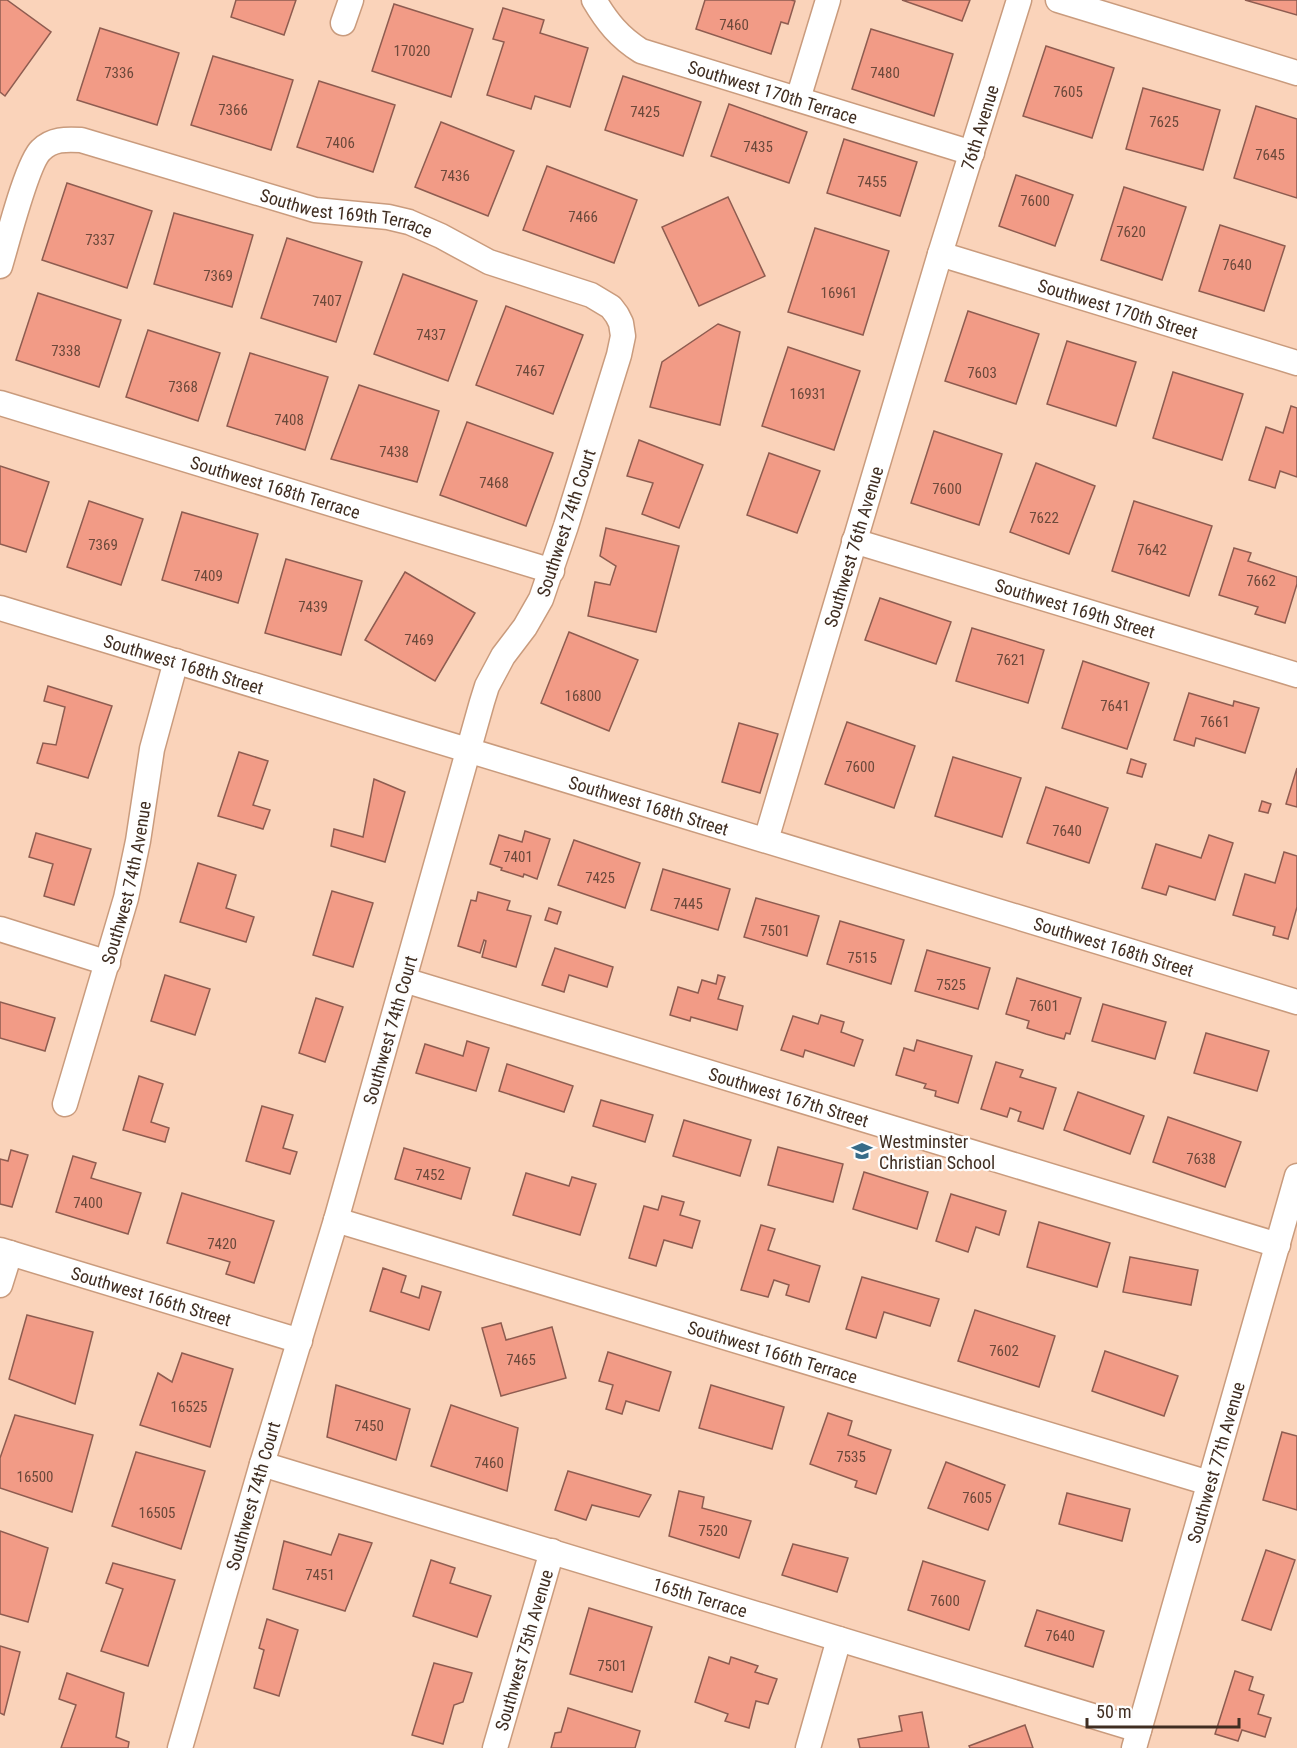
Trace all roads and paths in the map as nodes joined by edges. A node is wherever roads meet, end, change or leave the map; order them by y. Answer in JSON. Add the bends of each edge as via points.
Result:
{"nodes":[{"id":1,"x":351,"y":0,"type":"edge"},
{"id":2,"x":594,"y":0,"type":"edge"},
{"id":3,"x":828,"y":0,"type":"edge"},
{"id":4,"x":1019,"y":0,"type":"edge"},
{"id":5,"x":1058,"y":0,"type":"edge"},
{"id":6,"x":344,"y":23,"type":"dead end"},
{"id":7,"x":1297,"y":73,"type":"edge"},
{"id":8,"x":798,"y":99,"type":"junction"},
{"id":9,"x":972,"y":153,"type":"junction"},
{"id":10,"x":940,"y":254,"type":"junction"},
{"id":11,"x":0,"y":266,"type":"edge"},
{"id":12,"x":621,"y":323,"type":"joint"},
{"id":13,"x":1297,"y":363,"type":"edge"},
{"id":14,"x":0,"y":403,"type":"edge"},
{"id":15,"x":854,"y":541,"type":"junction"},
{"id":16,"x":552,"y":571,"type":"junction"},
{"id":17,"x":0,"y":608,"type":"edge"},
{"id":18,"x":176,"y":661,"type":"junction"},
{"id":19,"x":1297,"y":675,"type":"edge"},
{"id":20,"x":468,"y":750,"type":"junction"},
{"id":21,"x":766,"y":840,"type":"junction"},
{"id":22,"x":0,"y":929,"type":"edge"},
{"id":23,"x":108,"y":963,"type":"junction"},
{"id":24,"x":404,"y":981,"type":"junction"},
{"id":25,"x":1297,"y":1002,"type":"edge"},
{"id":26,"x":65,"y":1104,"type":"dead end"},
{"id":27,"x":1297,"y":1176,"type":"edge"},
{"id":28,"x":336,"y":1220,"type":"junction"},
{"id":29,"x":1278,"y":1245,"type":"junction"},
{"id":30,"x":5,"y":1252,"type":"edge"},
{"id":31,"x":0,"y":1286,"type":"edge"},
{"id":32,"x":300,"y":1341,"type":"junction"},
{"id":33,"x":262,"y":1464,"type":"junction"},
{"id":34,"x":1209,"y":1483,"type":"junction"},
{"id":35,"x":552,"y":1551,"type":"junction"},
{"id":36,"x":839,"y":1639,"type":"junction"},
{"id":37,"x":1137,"y":1739,"type":"edge"},
{"id":38,"x":180,"y":1748,"type":"edge"},
{"id":39,"x":495,"y":1748,"type":"edge"},
{"id":40,"x":808,"y":1748,"type":"edge"}],
"edges":[{"from":1,"to":6,"type":"street"},
{"from":2,"to":8,"type":"street","name":"Southwest 170th Terrace","via":[[618,35],[641,51]]},
{"from":3,"to":8,"type":"street"},
{"from":4,"to":9,"type":"street","name":"76th Avenue"},
{"from":5,"to":7,"type":"street"},
{"from":8,"to":9,"type":"street","name":"Southwest 170th Terrace"},
{"from":9,"to":10,"type":"street","name":"76th Avenue"},
{"from":10,"to":13,"type":"street","name":"Southwest 170th Street"},
{"from":10,"to":15,"type":"street","name":"Southwest 76th Avenue"},
{"from":11,"to":12,"type":"street","name":"Southwest 169th Terrace","via":[[39,152],[56,141],[81,140],[315,210],[409,222],[489,262],[591,295],[611,307]]},
{"from":12,"to":16,"type":"street","name":"Southwest 74th Court","via":[[619,356]]},
{"from":14,"to":16,"type":"street","name":"Southwest 168th Terrace"},
{"from":15,"to":19,"type":"street","name":"Southwest 169th Street"},
{"from":15,"to":21,"type":"street","name":"Southwest 76th Avenue"},
{"from":16,"to":20,"type":"street","name":"Southwest 74th Court","via":[[535,613],[495,670]]},
{"from":17,"to":18,"type":"street","name":"Southwest 168th Street"},
{"from":18,"to":20,"type":"street","name":"Southwest 168th Street"},
{"from":18,"to":23,"type":"street","name":"Southwest 74th Avenue","via":[[152,749],[133,870]]},
{"from":20,"to":21,"type":"street","name":"Southwest 168th Street"},
{"from":20,"to":24,"type":"street","name":"Southwest 74th Court"},
{"from":21,"to":25,"type":"street","name":"Southwest 168th Street"},
{"from":22,"to":23,"type":"street"},
{"from":23,"to":26,"type":"street","name":"Southwest 74th Avenue"},
{"from":24,"to":28,"type":"street","name":"Southwest 74th Court"},
{"from":24,"to":29,"type":"street","name":"Southwest 167th Street"},
{"from":27,"to":29,"type":"street","name":"Southwest 77th Avenue"},
{"from":28,"to":32,"type":"street","name":"Southwest 74th Court"},
{"from":28,"to":34,"type":"street","name":"Southwest 166th Terrace"},
{"from":29,"to":34,"type":"street","name":"Southwest 77th Avenue"},
{"from":30,"to":31,"type":"street"},
{"from":30,"to":32,"type":"street","name":"Southwest 166th Street"},
{"from":32,"to":33,"type":"street","name":"Southwest 74th Court"},
{"from":33,"to":35,"type":"street","name":"165th Terrace"},
{"from":33,"to":38,"type":"street","name":"Southwest 74th Court"},
{"from":34,"to":37,"type":"street","name":"Southwest 77th Avenue"},
{"from":35,"to":36,"type":"street","name":"165th Terrace"},
{"from":35,"to":39,"type":"street","name":"Southwest 75th Avenue"},
{"from":36,"to":37,"type":"street","name":"165th Terrace"},
{"from":36,"to":40,"type":"street"}]}
